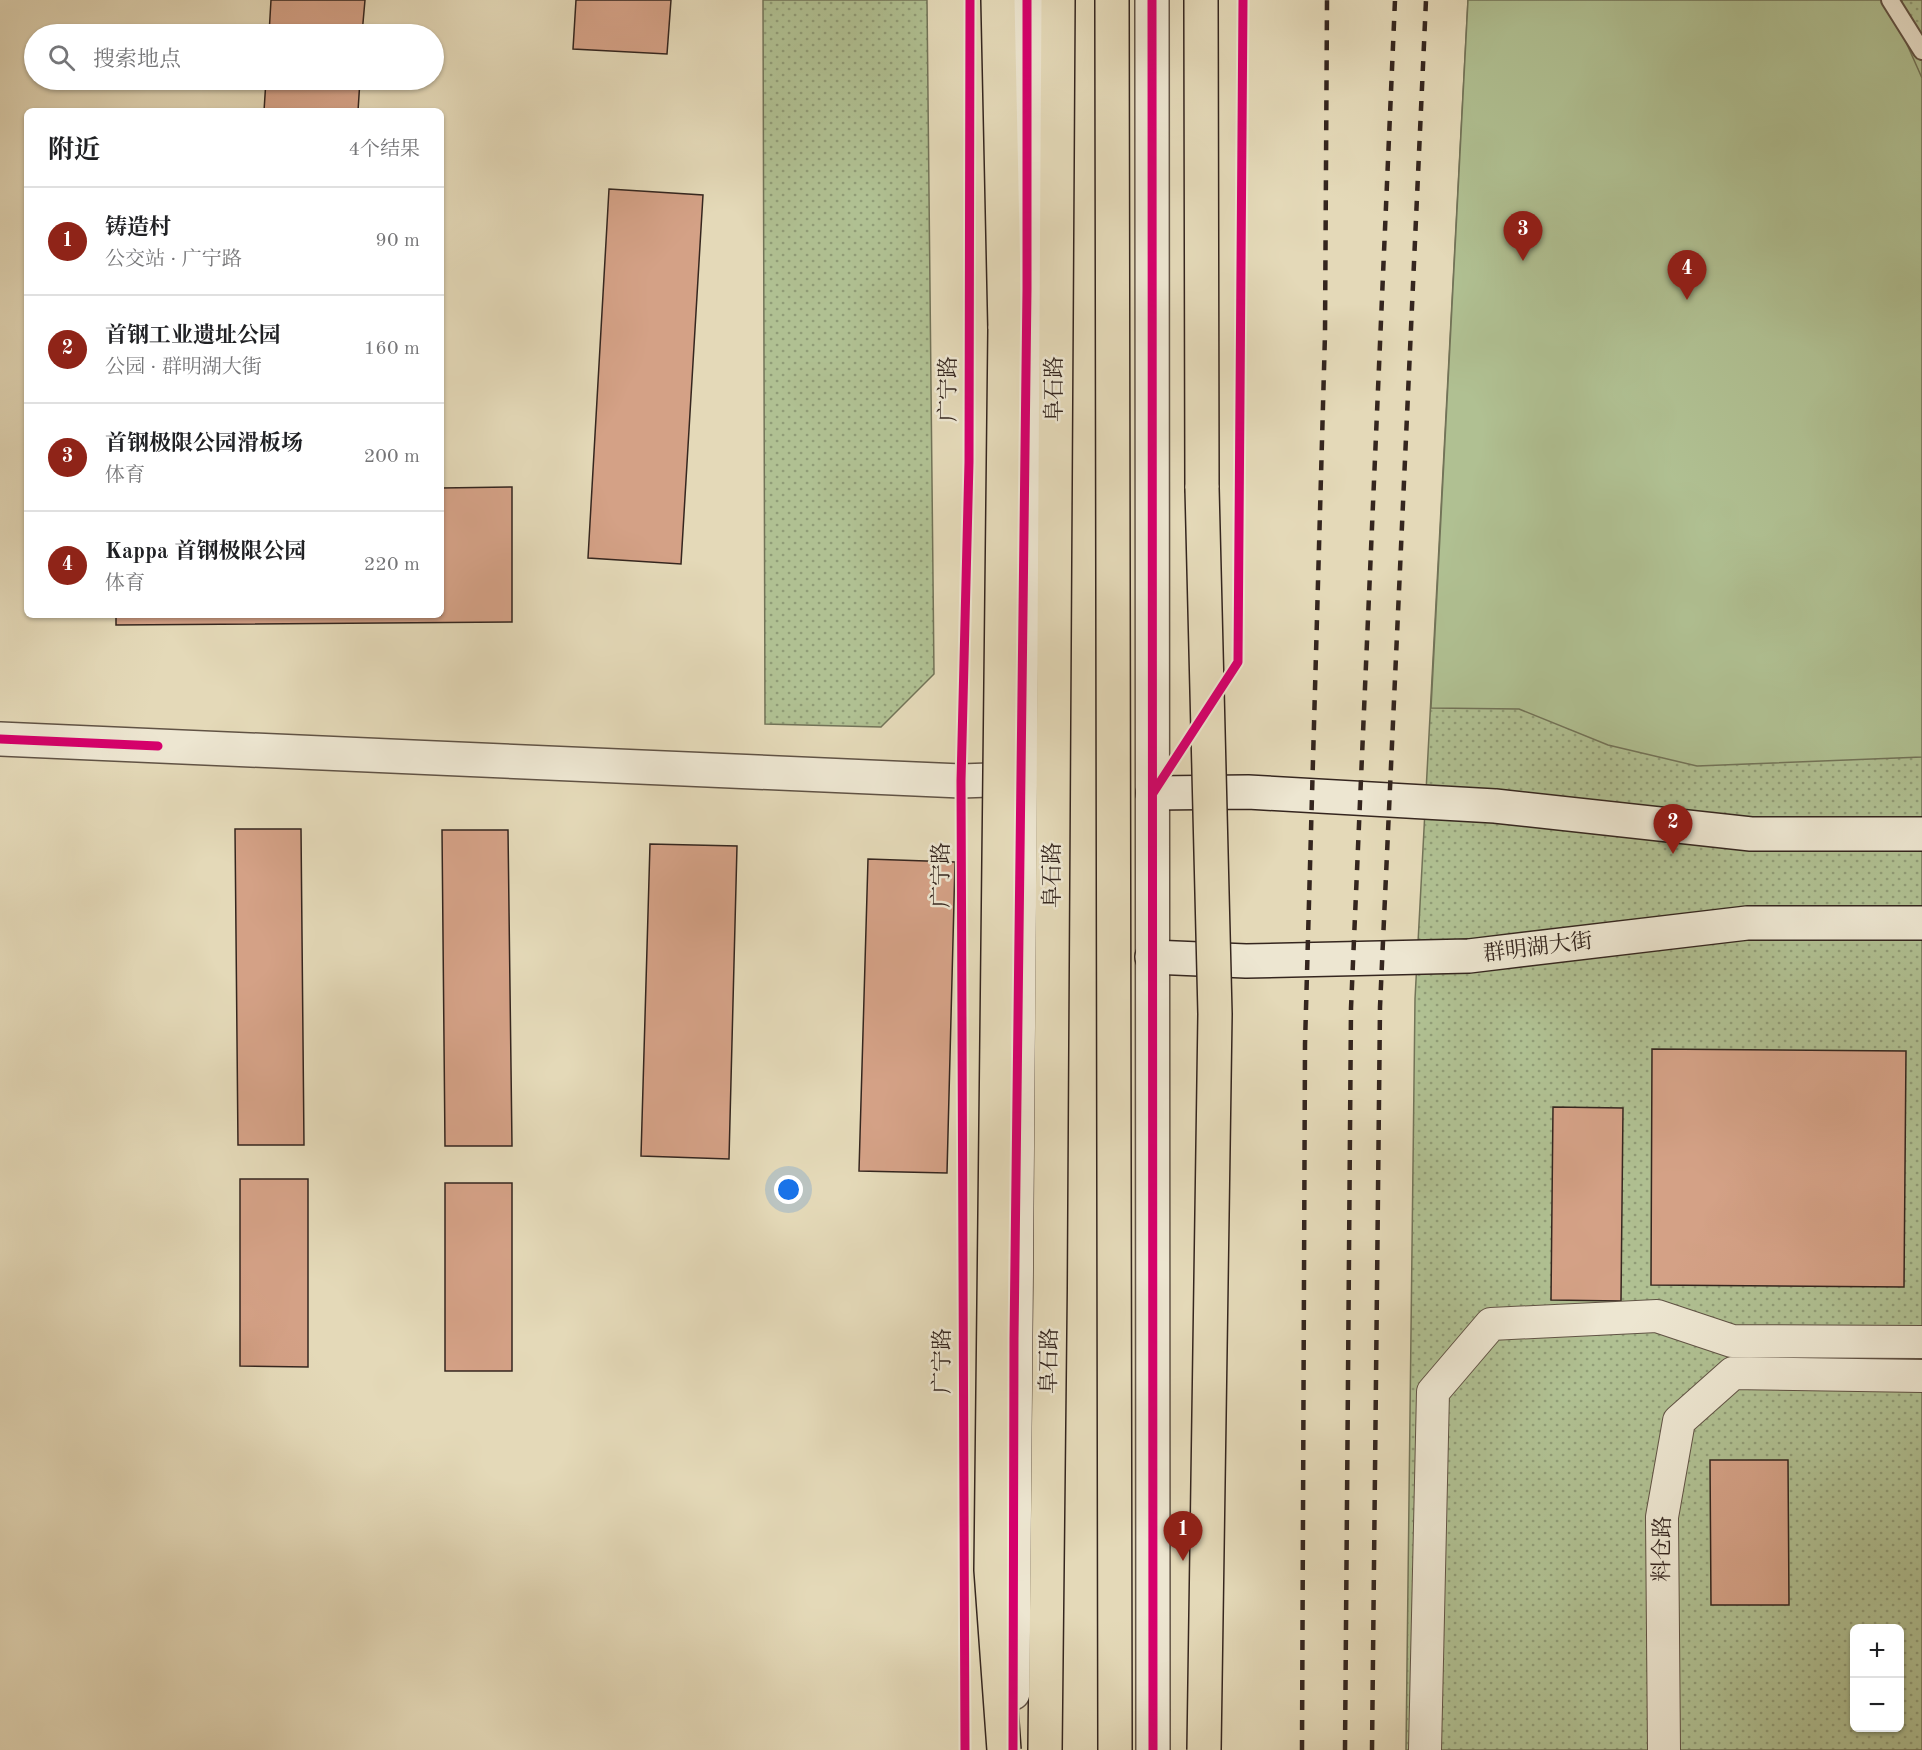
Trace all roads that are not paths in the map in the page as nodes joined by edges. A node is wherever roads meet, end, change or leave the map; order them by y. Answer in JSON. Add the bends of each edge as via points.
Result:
{"nodes":[{"id":1,"x":998,"y":0,"type":"edge"},
{"id":2,"x":1027,"y":0,"type":"edge"},
{"id":3,"x":1058,"y":0,"type":"edge"},
{"id":4,"x":1112,"y":0,"type":"edge"},
{"id":5,"x":1152,"y":0,"type":"edge"},
{"id":6,"x":1201,"y":0,"type":"edge"},
{"id":7,"x":1890,"y":0,"type":"edge"},
{"id":8,"x":1922,"y":51,"type":"edge"},
{"id":9,"x":0,"y":739,"type":"edge"},
{"id":10,"x":1020,"y":779,"type":"junction"},
{"id":11,"x":1153,"y":793,"type":"junction"},
{"id":12,"x":1922,"y":834,"type":"edge"},
{"id":13,"x":1922,"y":923,"type":"edge"},
{"id":14,"x":1152,"y":957,"type":"junction"},
{"id":15,"x":1922,"y":1342,"type":"edge"},
{"id":16,"x":1922,"y":1376,"type":"edge"},
{"id":17,"x":1004,"y":1750,"type":"edge"},
{"id":18,"x":1013,"y":1750,"type":"edge"},
{"id":19,"x":1046,"y":1750,"type":"edge"},
{"id":20,"x":1115,"y":1750,"type":"edge"},
{"id":21,"x":1153,"y":1750,"type":"edge"},
{"id":22,"x":1204,"y":1750,"type":"edge"},
{"id":23,"x":1425,"y":1750,"type":"edge"},
{"id":24,"x":1664,"y":1750,"type":"edge"}],
"edges":[{"from":1,"to":17,"type":"highway","bridge":true,"via":[[1005,329],[991,1570]]},
{"from":2,"to":10,"type":"street"},
{"from":3,"to":19,"type":"highway","name":"阜石路"},
{"from":4,"to":20,"type":"highway"},
{"from":5,"to":11,"type":"street"},
{"from":6,"to":22,"type":"highway","bridge":true,"via":[[1202,488],[1215,1014]]},
{"from":7,"to":8,"type":"lane"},
{"from":9,"to":10,"type":"street","via":[[949,781]]},
{"from":10,"to":18,"type":"street"},
{"from":11,"to":12,"type":"street","via":[[1248,792],[1495,806],[1751,834]]},
{"from":11,"to":14,"type":"street"},
{"from":13,"to":14,"type":"street","name":"群明湖大街","via":[[1747,923],[1470,956],[1246,961]]},
{"from":14,"to":21,"type":"street"},
{"from":15,"to":23,"type":"street","via":[[1732,1341],[1658,1316],[1491,1324],[1433,1392]]},
{"from":16,"to":24,"type":"street","name":"料仓路","via":[[1733,1373],[1679,1421],[1662,1517]]}]}
